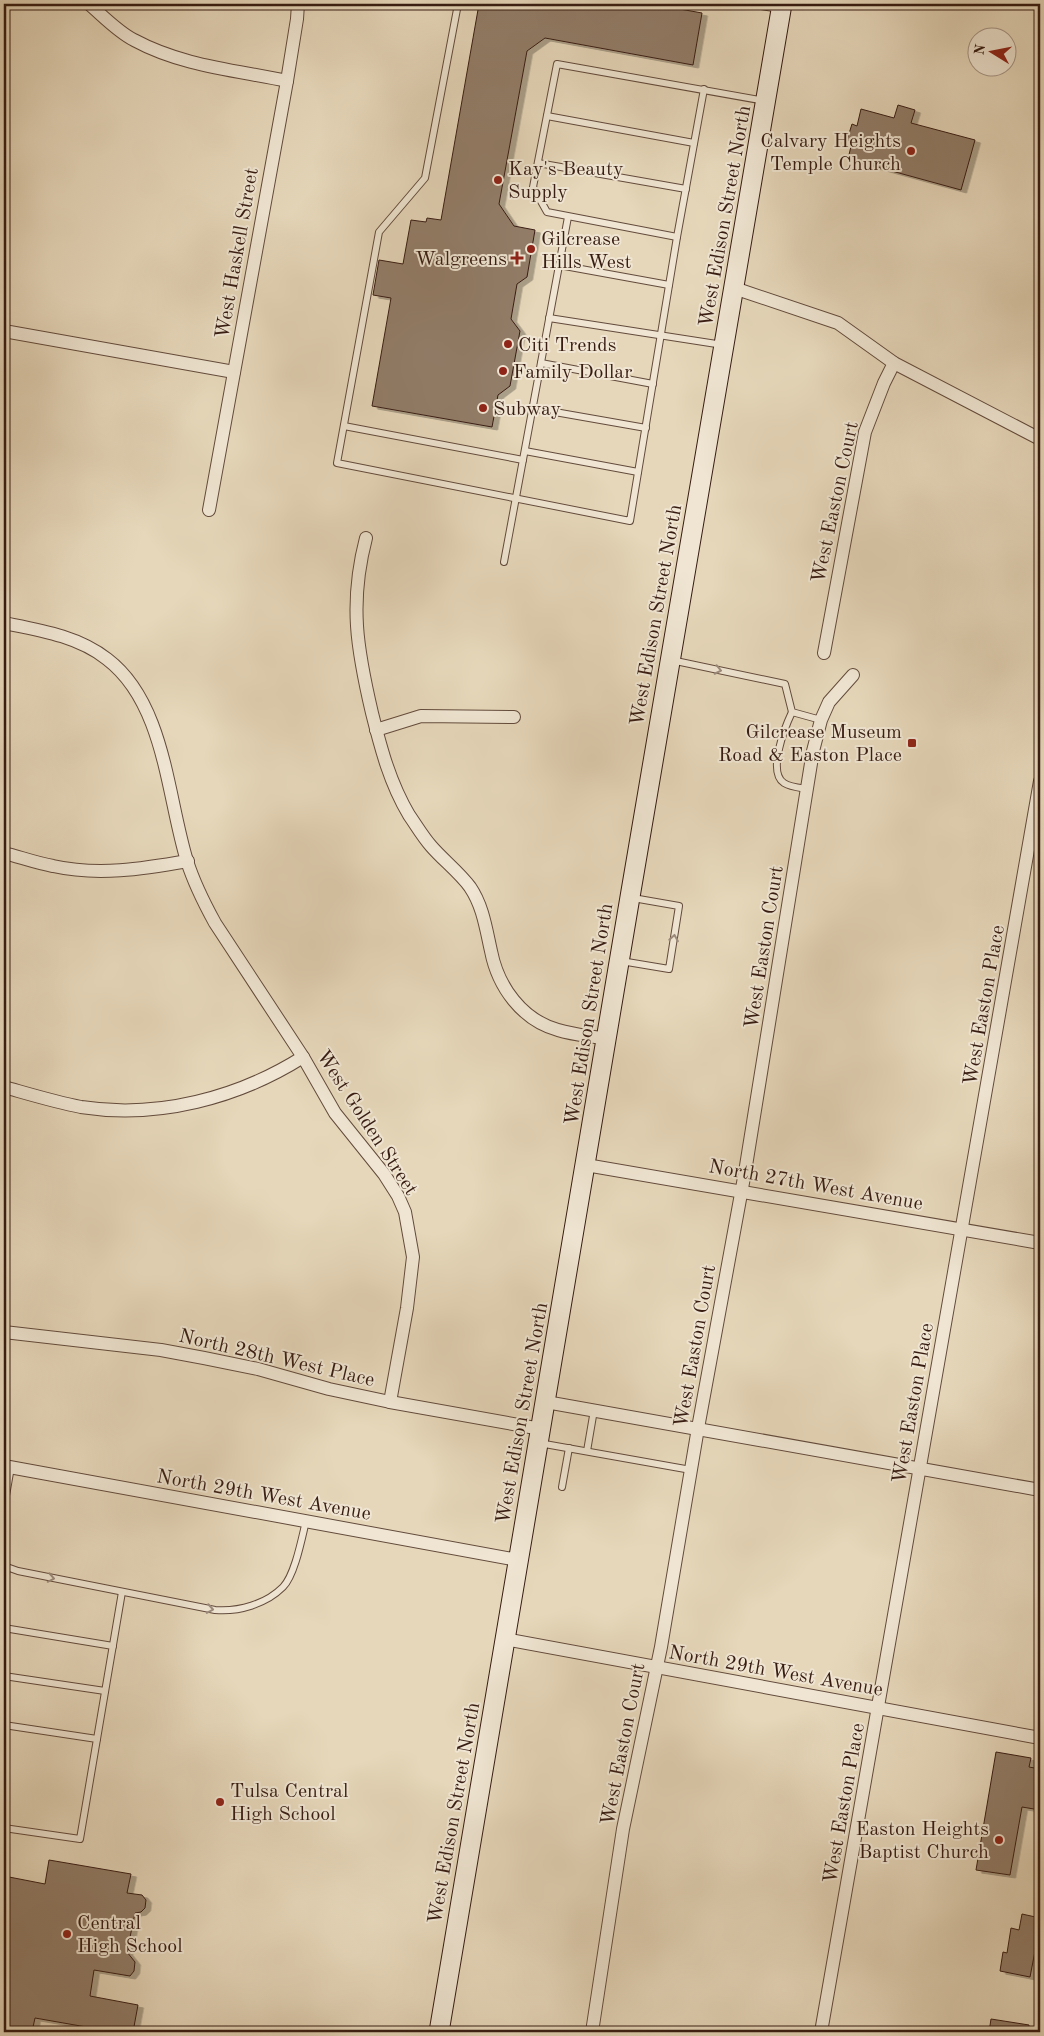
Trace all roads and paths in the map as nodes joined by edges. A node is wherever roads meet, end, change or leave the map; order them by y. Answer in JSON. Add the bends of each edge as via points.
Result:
{"nodes":[{"id":1,"x":89,"y":4,"type":"edge"},
{"id":2,"x":298,"y":4,"type":"edge"},
{"id":3,"x":458,"y":4,"type":"edge"},
{"id":4,"x":747,"y":4,"type":"edge"},
{"id":5,"x":782,"y":7,"type":"edge"},
{"id":6,"x":287,"y":81,"type":"junction"},
{"id":7,"x":704,"y":89,"type":"junction"},
{"id":8,"x":766,"y":101,"type":"junction"},
{"id":9,"x":547,"y":116,"type":"junction"},
{"id":10,"x":694,"y":143,"type":"junction"},
{"id":11,"x":538,"y":163,"type":"junction"},
{"id":12,"x":686,"y":189,"type":"junction"},
{"id":13,"x":568,"y":217,"type":"junction"},
{"id":14,"x":677,"y":237,"type":"junction"},
{"id":15,"x":559,"y":265,"type":"junction"},
{"id":16,"x":670,"y":285,"type":"junction"},
{"id":17,"x":734,"y":288,"type":"junction"},
{"id":18,"x":549,"y":318,"type":"junction"},
{"id":19,"x":4,"y":331,"type":"edge"},
{"id":20,"x":661,"y":335,"type":"junction"},
{"id":21,"x":724,"y":345,"type":"junction"},
{"id":22,"x":540,"y":363,"type":"junction"},
{"id":23,"x":894,"y":363,"type":"junction"},
{"id":24,"x":234,"y":372,"type":"junction"},
{"id":25,"x":653,"y":384,"type":"junction"},
{"id":26,"x":532,"y":408,"type":"junction"},
{"id":27,"x":344,"y":426,"type":"junction"},
{"id":28,"x":646,"y":428,"type":"junction"},
{"id":29,"x":1040,"y":439,"type":"edge"},
{"id":30,"x":524,"y":451,"type":"junction"},
{"id":31,"x":523,"y":460,"type":"junction"},
{"id":32,"x":638,"y":472,"type":"junction"},
{"id":33,"x":516,"y":499,"type":"junction"},
{"id":34,"x":209,"y":510,"type":"dead end"},
{"id":35,"x":366,"y":538,"type":"dead end"},
{"id":36,"x":504,"y":562,"type":"dead end"},
{"id":37,"x":4,"y":623,"type":"edge"},
{"id":38,"x":824,"y":652,"type":"dead end"},
{"id":39,"x":670,"y":660,"type":"junction"},
{"id":40,"x":853,"y":675,"type":"dead end"},
{"id":41,"x":792,"y":712,"type":"junction"},
{"id":42,"x":514,"y":717,"type":"dead end"},
{"id":43,"x":822,"y":720,"type":"junction"},
{"id":44,"x":376,"y":730,"type":"junction"},
{"id":45,"x":1040,"y":781,"type":"edge"},
{"id":46,"x":807,"y":789,"type":"junction"},
{"id":47,"x":4,"y":853,"type":"edge"},
{"id":48,"x":188,"y":861,"type":"junction"},
{"id":49,"x":630,"y":897,"type":"junction"},
{"id":50,"x":620,"y":961,"type":"junction"},
{"id":51,"x":607,"y":1039,"type":"junction"},
{"id":52,"x":303,"y":1057,"type":"junction"},
{"id":53,"x":4,"y":1087,"type":"edge"},
{"id":54,"x":586,"y":1165,"type":"junction"},
{"id":55,"x":741,"y":1190,"type":"junction"},
{"id":56,"x":963,"y":1228,"type":"junction"},
{"id":57,"x":1040,"y":1243,"type":"edge"},
{"id":58,"x":4,"y":1332,"type":"edge"},
{"id":59,"x":390,"y":1402,"type":"junction"},
{"id":60,"x":546,"y":1402,"type":"junction"},
{"id":61,"x":594,"y":1410,"type":"junction"},
{"id":62,"x":698,"y":1428,"type":"junction"},
{"id":63,"x":540,"y":1436,"type":"junction"},
{"id":64,"x":568,"y":1448,"type":"junction"},
{"id":65,"x":587,"y":1451,"type":"junction"},
{"id":66,"x":7,"y":1466,"type":"edge"},
{"id":67,"x":918,"y":1468,"type":"junction"},
{"id":68,"x":691,"y":1470,"type":"junction"},
{"id":69,"x":562,"y":1487,"type":"dead end"},
{"id":70,"x":1040,"y":1490,"type":"edge"},
{"id":71,"x":4,"y":1507,"type":"edge"},
{"id":72,"x":306,"y":1521,"type":"junction"},
{"id":73,"x":518,"y":1560,"type":"junction"},
{"id":74,"x":4,"y":1566,"type":"edge"},
{"id":75,"x":122,"y":1592,"type":"junction"},
{"id":76,"x":4,"y":1628,"type":"edge"},
{"id":77,"x":505,"y":1639,"type":"junction"},
{"id":78,"x":112,"y":1646,"type":"junction"},
{"id":79,"x":656,"y":1668,"type":"junction"},
{"id":80,"x":4,"y":1676,"type":"edge"},
{"id":81,"x":105,"y":1691,"type":"junction"},
{"id":82,"x":879,"y":1707,"type":"junction"},
{"id":83,"x":4,"y":1725,"type":"edge"},
{"id":84,"x":1040,"y":1738,"type":"edge"},
{"id":85,"x":97,"y":1739,"type":"junction"},
{"id":86,"x":4,"y":1828,"type":"edge"},
{"id":87,"x":439,"y":2032,"type":"edge"},
{"id":88,"x":592,"y":2032,"type":"edge"},
{"id":89,"x":821,"y":2032,"type":"edge"}],
"edges":[{"from":1,"to":6,"type":"street","via":[[132,40],[155,51],[209,67]]},
{"from":2,"to":6,"type":"street","name":"West Haskell Street"},
{"from":3,"to":27,"type":"lane","via":[[425,178],[379,232]]},
{"from":4,"to":5,"type":"lane"},
{"from":5,"to":8,"type":"main road","name":"West Edison Street North"},
{"from":6,"to":24,"type":"street","name":"West Haskell Street"},
{"from":7,"to":8,"type":"lane"},
{"from":7,"to":9,"type":"lane","via":[[557,64]]},
{"from":7,"to":10,"type":"lane"},
{"from":8,"to":17,"type":"main road","name":"West Edison Street North"},
{"from":9,"to":10,"type":"lane"},
{"from":9,"to":11,"type":"lane"},
{"from":10,"to":12,"type":"lane"},
{"from":11,"to":12,"type":"lane"},
{"from":11,"to":13,"type":"lane","via":[[534,188],[547,212]]},
{"from":12,"to":14,"type":"lane"},
{"from":13,"to":14,"type":"lane"},
{"from":13,"to":15,"type":"lane"},
{"from":14,"to":16,"type":"lane"},
{"from":15,"to":16,"type":"lane"},
{"from":15,"to":18,"type":"lane"},
{"from":16,"to":20,"type":"lane"},
{"from":17,"to":21,"type":"main road","name":"West Edison Street North"},
{"from":17,"to":23,"type":"street","via":[[838,323]]},
{"from":18,"to":20,"type":"lane"},
{"from":18,"to":22,"type":"lane"},
{"from":19,"to":24,"type":"street"},
{"from":20,"to":21,"type":"lane"},
{"from":20,"to":25,"type":"lane"},
{"from":21,"to":39,"type":"main road","name":"West Edison Street North"},
{"from":22,"to":25,"type":"lane"},
{"from":22,"to":26,"type":"lane"},
{"from":23,"to":29,"type":"street"},
{"from":23,"to":38,"type":"street","name":"West Easton Court","via":[[865,432]]},
{"from":24,"to":34,"type":"street","name":"West Haskell Street"},
{"from":25,"to":28,"type":"lane"},
{"from":26,"to":28,"type":"lane"},
{"from":26,"to":30,"type":"lane"},
{"from":27,"to":31,"type":"lane"},
{"from":27,"to":33,"type":"lane","via":[[337,463]]},
{"from":28,"to":32,"type":"lane"},
{"from":30,"to":31,"type":"lane"},
{"from":30,"to":32,"type":"lane"},
{"from":31,"to":33,"type":"lane"},
{"from":32,"to":33,"type":"lane","via":[[630,521]]},
{"from":33,"to":36,"type":"lane"},
{"from":35,"to":44,"type":"street","via":[[358,567],[356,636]]},
{"from":37,"to":48,"type":"street","name":"West Golden Street","via":[[84,645],[107,658],[136,690],[156,734]]},
{"from":39,"to":41,"type":"lane","one_way":true,"via":[[785,684]]},
{"from":39,"to":49,"type":"main road","name":"West Edison Street North"},
{"from":40,"to":43,"type":"street","name":"West Easton Court","via":[[834,696]]},
{"from":41,"to":43,"type":"lane"},
{"from":41,"to":46,"type":"lane","via":[[785,729],[777,776],[785,784]]},
{"from":42,"to":44,"type":"street","via":[[421,716]]},
{"from":43,"to":46,"type":"street","name":"West Easton Court"},
{"from":44,"to":51,"type":"street","via":[[385,766],[410,816],[431,846],[470,887],[480,905],[493,960],[512,998],[523,1011],[558,1030]]},
{"from":45,"to":56,"type":"street","name":"West Easton Place"},
{"from":46,"to":55,"type":"street","name":"West Easton Court"},
{"from":47,"to":48,"type":"street","via":[[53,866],[116,872]]},
{"from":48,"to":52,"type":"street","name":"West Golden Street","via":[[215,923]]},
{"from":49,"to":50,"type":"main road","name":"West Edison Street North"},
{"from":50,"to":49,"type":"lane","one_way":true,"via":[[669,969],[679,906]]},
{"from":50,"to":51,"type":"main road","name":"West Edison Street North"},
{"from":51,"to":54,"type":"main road","name":"West Edison Street North"},
{"from":52,"to":53,"type":"street","via":[[280,1072],[229,1093],[157,1109],[82,1107]]},
{"from":52,"to":59,"type":"street","name":"West Golden Street","via":[[335,1113],[384,1174],[404,1212],[413,1257]]},
{"from":54,"to":55,"type":"street","name":"North 27th West Avenue"},
{"from":54,"to":60,"type":"main road","name":"West Edison Street North"},
{"from":55,"to":56,"type":"street","name":"North 27th West Avenue"},
{"from":55,"to":62,"type":"street","name":"West Easton Court"},
{"from":56,"to":57,"type":"street","name":"North 27th West Avenue"},
{"from":56,"to":67,"type":"street","name":"West Easton Place"},
{"from":58,"to":59,"type":"street","name":"North 28th West Place","via":[[195,1356]]},
{"from":59,"to":63,"type":"street","name":"North 28th West Place"},
{"from":60,"to":61,"type":"street"},
{"from":60,"to":63,"type":"main road","name":"West Edison Street North"},
{"from":61,"to":62,"type":"street"},
{"from":61,"to":65,"type":"lane"},
{"from":62,"to":67,"type":"street"},
{"from":62,"to":68,"type":"street","name":"West Easton Court"},
{"from":63,"to":64,"type":"lane"},
{"from":63,"to":73,"type":"main road","name":"West Edison Street North"},
{"from":64,"to":65,"type":"lane"},
{"from":64,"to":69,"type":"lane"},
{"from":65,"to":68,"type":"lane"},
{"from":66,"to":71,"type":"lane"},
{"from":66,"to":72,"type":"street","name":"North 29th West Avenue"},
{"from":67,"to":70,"type":"street"},
{"from":67,"to":82,"type":"street","name":"West Easton Place"},
{"from":68,"to":79,"type":"street","name":"West Easton Court"},
{"from":72,"to":73,"type":"street","name":"North 29th West Avenue"},
{"from":75,"to":72,"type":"lane","one_way":true,"via":[[216,1610],[230,1611],[250,1606],[284,1586],[299,1553]]},
{"from":73,"to":77,"type":"main road","name":"West Edison Street North"},
{"from":74,"to":75,"type":"lane","one_way":true},
{"from":75,"to":78,"type":"lane"},
{"from":76,"to":78,"type":"lane"},
{"from":77,"to":79,"type":"street","name":"North 29th West Avenue"},
{"from":77,"to":87,"type":"main road","name":"West Edison Street North"},
{"from":78,"to":81,"type":"lane"},
{"from":79,"to":82,"type":"street","name":"North 29th West Avenue"},
{"from":79,"to":88,"type":"street","name":"West Easton Court","via":[[623,1829]]},
{"from":80,"to":81,"type":"lane"},
{"from":81,"to":85,"type":"lane"},
{"from":82,"to":84,"type":"street","name":"North 29th West Avenue"},
{"from":82,"to":89,"type":"street","name":"West Easton Place"},
{"from":83,"to":85,"type":"lane"},
{"from":85,"to":86,"type":"lane","via":[[80,1839]]}]}
